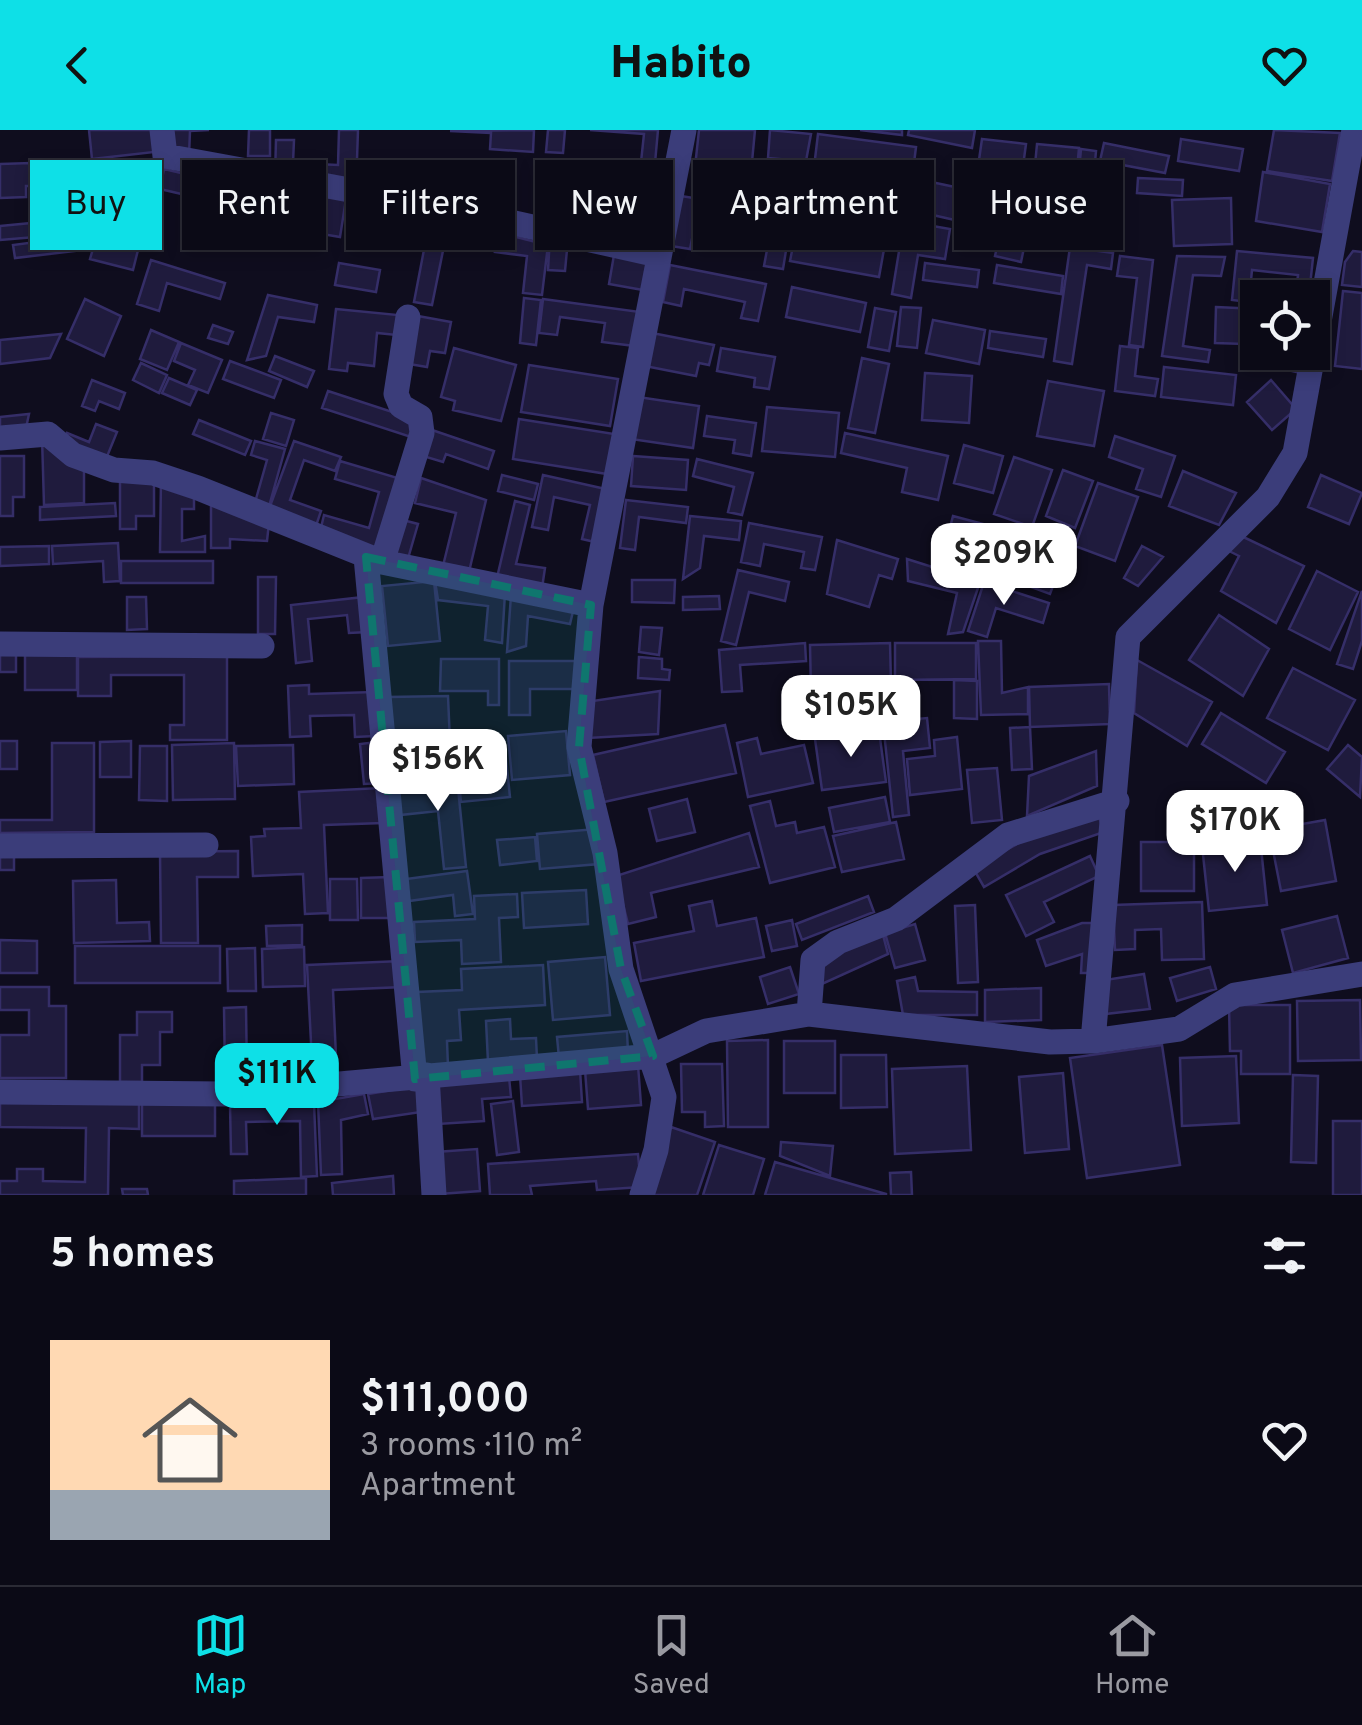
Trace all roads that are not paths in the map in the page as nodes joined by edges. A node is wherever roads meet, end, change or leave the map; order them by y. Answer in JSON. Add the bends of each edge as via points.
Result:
{"nodes":[{"id":1,"x":162,"y":130,"type":"edge"},
{"id":2,"x":684,"y":130,"type":"edge"},
{"id":3,"x":1354,"y":130,"type":"edge"},
{"id":4,"x":1349,"y":223,"type":"edge"},
{"id":5,"x":658,"y":255,"type":"junction"},
{"id":6,"x":408,"y":318,"type":"dead end"},
{"id":7,"x":0,"y":438,"type":"edge"},
{"id":8,"x":374,"y":560,"type":"junction"},
{"id":9,"x":591,"y":605,"type":"junction"},
{"id":10,"x":0,"y":644,"type":"edge"},
{"id":11,"x":262,"y":646,"type":"dead end"},
{"id":12,"x":1117,"y":801,"type":"junction"},
{"id":13,"x":206,"y":845,"type":"dead end"},
{"id":14,"x":0,"y":846,"type":"edge"},
{"id":15,"x":1362,"y":974,"type":"edge"},
{"id":16,"x":809,"y":1014,"type":"junction"},
{"id":17,"x":1093,"y":1041,"type":"junction"},
{"id":18,"x":653,"y":1056,"type":"junction"},
{"id":19,"x":421,"y":1077,"type":"junction"},
{"id":20,"x":0,"y":1092,"type":"edge"},
{"id":21,"x":434,"y":1195,"type":"edge"},
{"id":22,"x":642,"y":1195,"type":"edge"}],
"edges":[{"from":1,"to":5,"type":"street","via":[[165,156]]},
{"from":2,"to":5,"type":"street"},
{"from":3,"to":4,"type":"street"},
{"from":4,"to":12,"type":"street","via":[[1295,453],[1268,497],[1128,637]]},
{"from":5,"to":9,"type":"street"},
{"from":6,"to":8,"type":"street","via":[[396,394],[401,406],[420,417],[422,433]]},
{"from":7,"to":8,"type":"street","via":[[48,434],[72,455],[114,470],[152,472]]},
{"from":8,"to":9,"type":"street"},
{"from":8,"to":19,"type":"street"},
{"from":9,"to":18,"type":"street","via":[[579,747],[605,853],[622,969]]},
{"from":10,"to":11,"type":"street"},
{"from":12,"to":16,"type":"street","via":[[1008,835],[896,919],[838,942],[813,960]]},
{"from":12,"to":17,"type":"street"},
{"from":13,"to":14,"type":"street"},
{"from":15,"to":17,"type":"street","via":[[1234,995],[1179,1029]]},
{"from":16,"to":17,"type":"street","via":[[1050,1042]]},
{"from":16,"to":18,"type":"street","via":[[706,1030]]},
{"from":18,"to":19,"type":"street"},
{"from":18,"to":22,"type":"street","via":[[664,1098]]},
{"from":19,"to":20,"type":"street","via":[[225,1094]]},
{"from":19,"to":21,"type":"street"}]}
